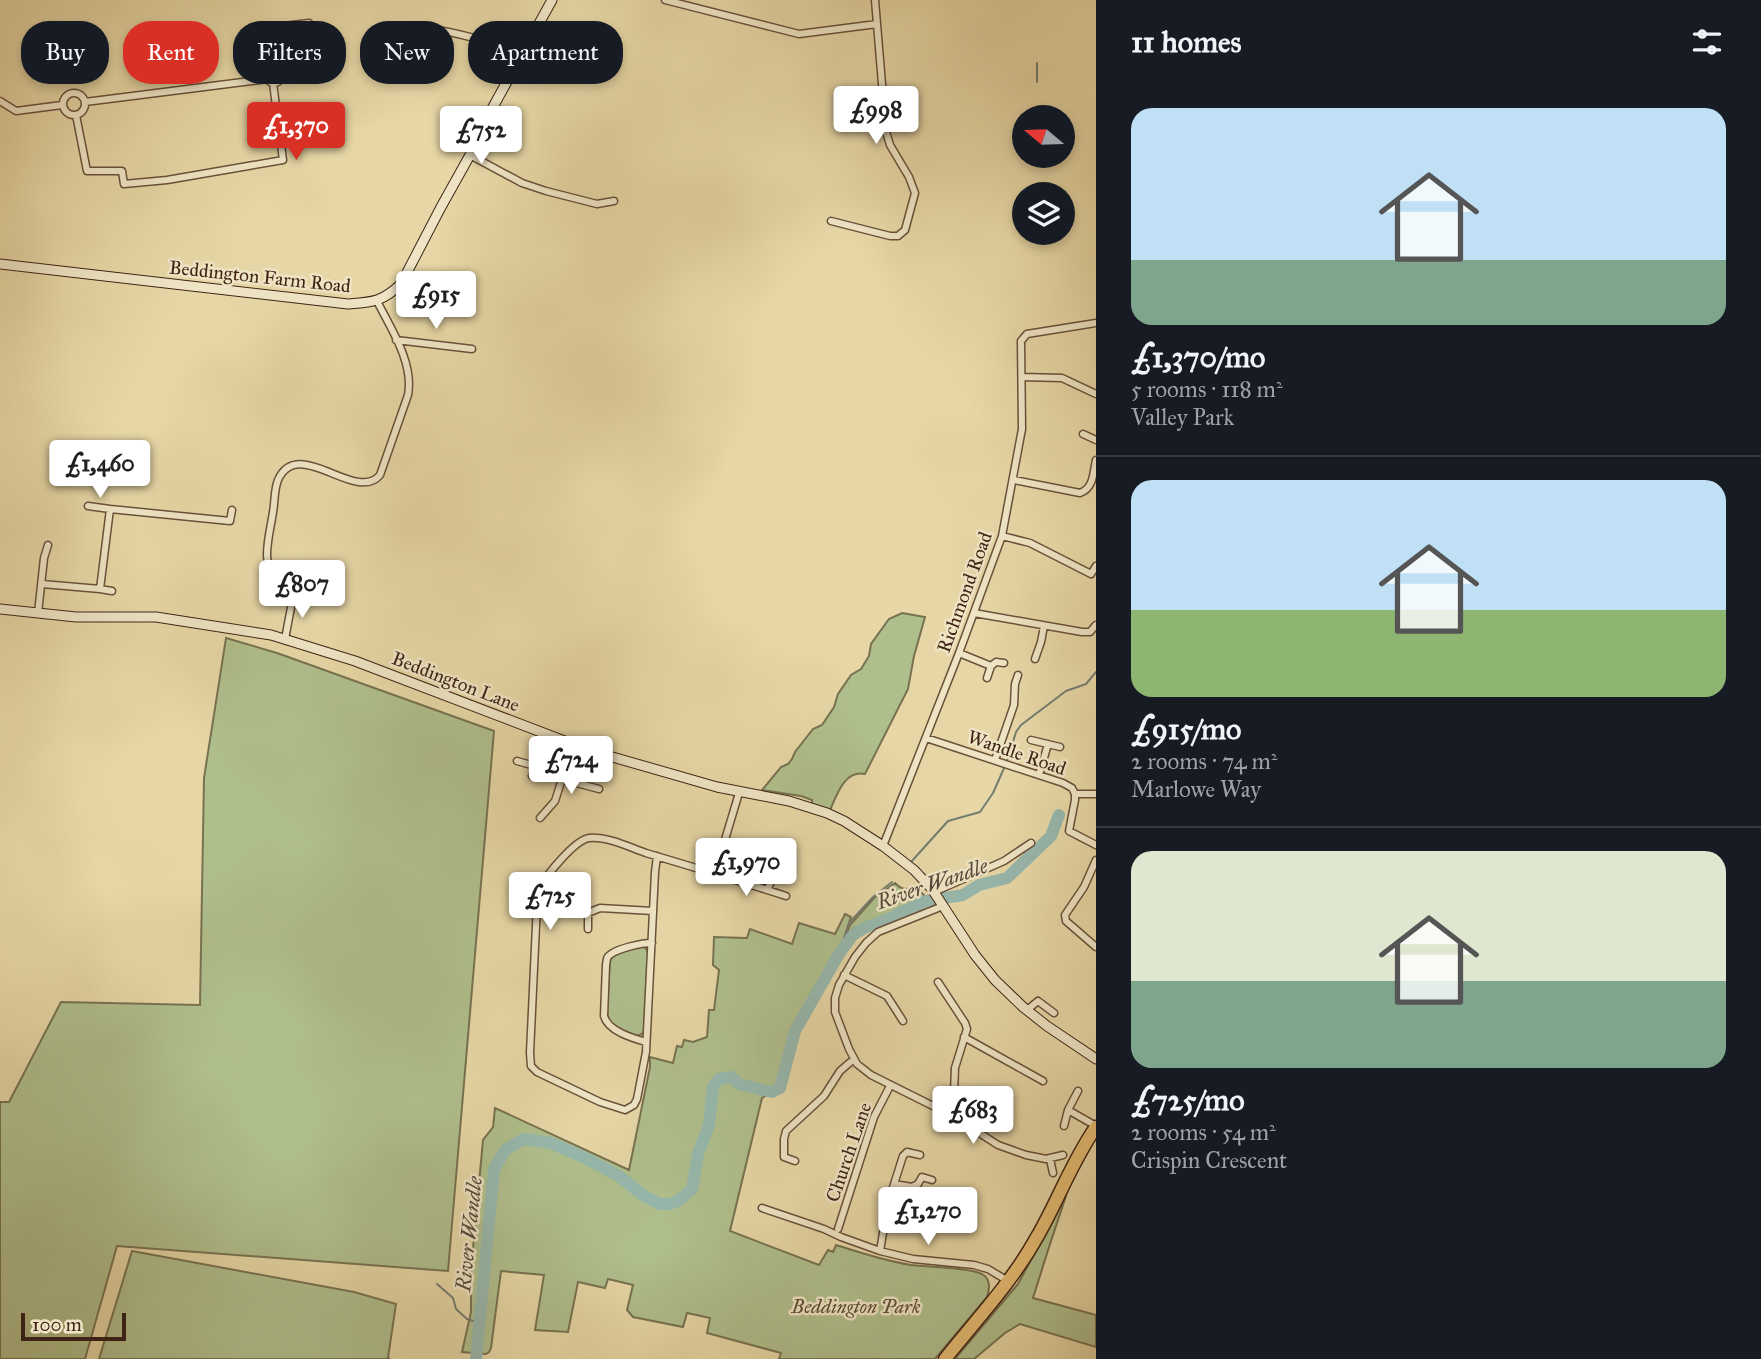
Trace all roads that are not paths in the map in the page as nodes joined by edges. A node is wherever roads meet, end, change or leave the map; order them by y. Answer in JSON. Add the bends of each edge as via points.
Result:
{"nodes":[{"id":1,"x":552,"y":0,"type":"edge"},
{"id":2,"x":665,"y":0,"type":"edge"},
{"id":3,"x":875,"y":0,"type":"edge"},
{"id":4,"x":540,"y":21,"type":"edge"},
{"id":5,"x":877,"y":24,"type":"junction"},
{"id":6,"x":506,"y":84,"type":"edge"},
{"id":7,"x":0,"y":101,"type":"edge"},
{"id":8,"x":85,"y":103,"type":"junction"},
{"id":9,"x":62,"y":106,"type":"junction"},
{"id":10,"x":76,"y":115,"type":"junction"},
{"id":11,"x":470,"y":155,"type":"junction"},
{"id":12,"x":614,"y":201,"type":"dead end"},
{"id":13,"x":831,"y":221,"type":"dead end"},
{"id":14,"x":0,"y":264,"type":"edge"},
{"id":15,"x":377,"y":301,"type":"junction"},
{"id":16,"x":1096,"y":323,"type":"edge"},
{"id":17,"x":396,"y":340,"type":"junction"},
{"id":18,"x":472,"y":349,"type":"dead end"},
{"id":19,"x":1022,"y":377,"type":"junction"},
{"id":20,"x":1096,"y":394,"type":"edge"},
{"id":21,"x":1083,"y":434,"type":"dead end"},
{"id":22,"x":1096,"y":440,"type":"edge"},
{"id":23,"x":1096,"y":460,"type":"edge"},
{"id":24,"x":1014,"y":480,"type":"junction"},
{"id":25,"x":88,"y":506,"type":"dead end"},
{"id":26,"x":110,"y":509,"type":"junction"},
{"id":27,"x":232,"y":510,"type":"dead end"},
{"id":28,"x":1003,"y":536,"type":"junction"},
{"id":29,"x":48,"y":545,"type":"dead end"},
{"id":30,"x":1096,"y":566,"type":"edge"},
{"id":31,"x":1094,"y":575,"type":"edge"},
{"id":32,"x":42,"y":584,"type":"junction"},
{"id":33,"x":100,"y":589,"type":"junction"},
{"id":34,"x":112,"y":591,"type":"dead end"},
{"id":35,"x":0,"y":609,"type":"edge"},
{"id":36,"x":37,"y":613,"type":"junction"},
{"id":37,"x":974,"y":613,"type":"junction"},
{"id":38,"x":1096,"y":625,"type":"edge"},
{"id":39,"x":1044,"y":626,"type":"junction"},
{"id":40,"x":285,"y":639,"type":"junction"},
{"id":41,"x":959,"y":653,"type":"junction"},
{"id":42,"x":1035,"y":659,"type":"dead end"},
{"id":43,"x":1004,"y":663,"type":"dead end"},
{"id":44,"x":991,"y":666,"type":"junction"},
{"id":45,"x":1018,"y":675,"type":"dead end"},
{"id":46,"x":987,"y":678,"type":"dead end"},
{"id":47,"x":1014,"y":705,"type":"junction"},
{"id":48,"x":1024,"y":705,"type":"dead end"},
{"id":49,"x":926,"y":738,"type":"junction"},
{"id":50,"x":1031,"y":740,"type":"dead end"},
{"id":51,"x":566,"y":742,"type":"junction"},
{"id":52,"x":1048,"y":744,"type":"junction"},
{"id":53,"x":1060,"y":747,"type":"dead end"},
{"id":54,"x":517,"y":761,"type":"dead end"},
{"id":55,"x":998,"y":761,"type":"junction"},
{"id":56,"x":535,"y":766,"type":"junction"},
{"id":57,"x":555,"y":775,"type":"junction"},
{"id":58,"x":1039,"y":775,"type":"junction"},
{"id":59,"x":532,"y":776,"type":"dead end"},
{"id":60,"x":562,"y":779,"type":"junction"},
{"id":61,"x":599,"y":789,"type":"dead end"},
{"id":62,"x":739,"y":793,"type":"junction"},
{"id":63,"x":1075,"y":794,"type":"junction"},
{"id":64,"x":1096,"y":794,"type":"edge"},
{"id":65,"x":540,"y":817,"type":"dead end"},
{"id":66,"x":1031,"y":843,"type":"dead end"},
{"id":67,"x":790,"y":844,"type":"dead end"},
{"id":68,"x":1096,"y":845,"type":"edge"},
{"id":69,"x":883,"y":846,"type":"junction"},
{"id":70,"x":657,"y":856,"type":"junction"},
{"id":71,"x":1096,"y":860,"type":"edge"},
{"id":72,"x":715,"y":873,"type":"junction"},
{"id":73,"x":767,"y":890,"type":"junction"},
{"id":74,"x":934,"y":892,"type":"junction"},
{"id":75,"x":786,"y":896,"type":"dead end"},
{"id":76,"x":943,"y":906,"type":"junction"},
{"id":77,"x":653,"y":911,"type":"junction"},
{"id":78,"x":588,"y":929,"type":"dead end"},
{"id":79,"x":652,"y":943,"type":"junction"},
{"id":80,"x":1096,"y":947,"type":"edge"},
{"id":81,"x":844,"y":975,"type":"junction"},
{"id":82,"x":938,"y":982,"type":"dead end"},
{"id":83,"x":1027,"y":1010,"type":"junction"},
{"id":84,"x":1054,"y":1013,"type":"dead end"},
{"id":85,"x":902,"y":1021,"type":"dead end"},
{"id":86,"x":964,"y":1037,"type":"junction"},
{"id":87,"x":646,"y":1042,"type":"junction"},
{"id":88,"x":854,"y":1059,"type":"junction"},
{"id":89,"x":1096,"y":1059,"type":"edge"},
{"id":90,"x":1043,"y":1081,"type":"dead end"},
{"id":91,"x":891,"y":1086,"type":"junction"},
{"id":92,"x":1078,"y":1091,"type":"dead end"},
{"id":93,"x":1068,"y":1110,"type":"junction"},
{"id":94,"x":953,"y":1116,"type":"junction"},
{"id":95,"x":1064,"y":1126,"type":"dead end"},
{"id":96,"x":1096,"y":1126,"type":"edge"},
{"id":97,"x":920,"y":1155,"type":"dead end"},
{"id":98,"x":1063,"y":1155,"type":"dead end"},
{"id":99,"x":1050,"y":1159,"type":"junction"},
{"id":100,"x":795,"y":1161,"type":"dead end"},
{"id":101,"x":1053,"y":1173,"type":"dead end"},
{"id":102,"x":932,"y":1180,"type":"dead end"},
{"id":103,"x":894,"y":1184,"type":"junction"},
{"id":104,"x":762,"y":1208,"type":"dead end"},
{"id":105,"x":886,"y":1211,"type":"junction"},
{"id":106,"x":918,"y":1215,"type":"dead end"},
{"id":107,"x":836,"y":1232,"type":"junction"},
{"id":108,"x":880,"y":1251,"type":"junction"},
{"id":109,"x":1008,"y":1281,"type":"junction"},
{"id":110,"x":945,"y":1359,"type":"edge"}],
"edges":[{"from":1,"to":4,"type":"main road","name":"Beddington Farm Road"},
{"from":2,"to":5,"type":"street","via":[[799,34]]},
{"from":3,"to":5,"type":"street"},
{"from":5,"to":13,"type":"street","via":[[886,131],[913,185],[914,198],[905,230],[898,236]]},
{"from":6,"to":11,"type":"main road","name":"Beddington Farm Road"},
{"from":7,"to":9,"type":"street","via":[[16,111]]},
{"from":8,"to":9,"type":"street","via":[[80,94],[71,93]]},
{"from":8,"to":10,"type":"street"},
{"from":8,"to":10,"type":"street","via":[[270,81],[283,160],[124,184],[122,171],[87,171]]},
{"from":9,"to":10,"type":"street","via":[[67,114]]},
{"from":11,"to":12,"type":"street","via":[[536,188],[597,204]]},
{"from":11,"to":15,"type":"main road","name":"Beddington Farm Road","via":[[401,284]]},
{"from":14,"to":15,"type":"main road","name":"Beddington Farm Road","via":[[348,304]]},
{"from":15,"to":17,"type":"street"},
{"from":16,"to":19,"type":"street","name":"Richmond Road","via":[[1027,334],[1021,345]]},
{"from":17,"to":18,"type":"street"},
{"from":17,"to":40,"type":"street","via":[[410,383],[377,480],[358,482],[303,463],[286,469],[277,482],[267,561],[276,579],[296,591]]},
{"from":19,"to":20,"type":"street","via":[[1062,379]]},
{"from":19,"to":24,"type":"street","name":"Richmond Road","via":[[1022,429]]},
{"from":21,"to":22,"type":"street"},
{"from":23,"to":24,"type":"street","via":[[1090,486],[1080,493]]},
{"from":24,"to":28,"type":"street","name":"Richmond Road"},
{"from":25,"to":26,"type":"street"},
{"from":26,"to":27,"type":"street","via":[[230,521]]},
{"from":26,"to":33,"type":"street"},
{"from":28,"to":31,"type":"street","via":[[1030,543]]},
{"from":28,"to":37,"type":"street","name":"Richmond Road"},
{"from":29,"to":32,"type":"street"},
{"from":30,"to":31,"type":"street"},
{"from":32,"to":33,"type":"street"},
{"from":32,"to":36,"type":"street"},
{"from":33,"to":34,"type":"street"},
{"from":35,"to":36,"type":"main road","name":"Beddington Lane"},
{"from":36,"to":40,"type":"main road","name":"Beddington Lane","via":[[156,617]]},
{"from":37,"to":39,"type":"street"},
{"from":37,"to":41,"type":"street","name":"Richmond Road"},
{"from":38,"to":39,"type":"street","via":[[1090,632]]},
{"from":39,"to":42,"type":"street"},
{"from":40,"to":51,"type":"main road","name":"Beddington Lane","via":[[383,671]]},
{"from":41,"to":44,"type":"street"},
{"from":41,"to":49,"type":"street","name":"Richmond Road"},
{"from":43,"to":44,"type":"street"},
{"from":44,"to":46,"type":"street"},
{"from":45,"to":47,"type":"street"},
{"from":47,"to":48,"type":"street"},
{"from":47,"to":55,"type":"street"},
{"from":49,"to":55,"type":"street","name":"Wandle Road"},
{"from":49,"to":69,"type":"street","name":"Richmond Road"},
{"from":50,"to":52,"type":"street"},
{"from":51,"to":57,"type":"street"},
{"from":51,"to":62,"type":"main road","name":"Beddington Lane"},
{"from":52,"to":53,"type":"street"},
{"from":52,"to":58,"type":"street"},
{"from":54,"to":56,"type":"street"},
{"from":55,"to":58,"type":"street","name":"Wandle Road"},
{"from":56,"to":57,"type":"street"},
{"from":56,"to":59,"type":"street"},
{"from":57,"to":60,"type":"street"},
{"from":58,"to":63,"type":"street","name":"Wandle Road","via":[[1069,786]]},
{"from":60,"to":61,"type":"street"},
{"from":60,"to":65,"type":"street","via":[[555,801]]},
{"from":62,"to":69,"type":"main road","name":"Beddington Lane","via":[[818,810]]},
{"from":62,"to":72,"type":"street"},
{"from":63,"to":64,"type":"street","name":"Wandle Road"},
{"from":63,"to":68,"type":"street","via":[[1069,831]]},
{"from":66,"to":74,"type":"street","via":[[1004,861]]},
{"from":67,"to":73,"type":"street"},
{"from":69,"to":74,"type":"main road","name":"Beddington Lane"},
{"from":70,"to":72,"type":"street"},
{"from":70,"to":77,"type":"street"},
{"from":70,"to":87,"type":"street","via":[[605,840],[584,839],[544,882],[538,896],[531,1066],[555,1082],[625,1110],[637,1099]]},
{"from":71,"to":80,"type":"street","via":[[1065,915]]},
{"from":72,"to":73,"type":"street"},
{"from":73,"to":75,"type":"street"},
{"from":74,"to":76,"type":"main road","name":"Beddington Lane"},
{"from":76,"to":81,"type":"street","via":[[878,932]]},
{"from":76,"to":83,"type":"main road","name":"Beddington Lane","via":[[982,965]]},
{"from":77,"to":78,"type":"street","via":[[600,908],[588,912]]},
{"from":77,"to":79,"type":"street"},
{"from":79,"to":87,"type":"street"},
{"from":79,"to":87,"type":"street","via":[[611,954],[606,965],[605,1022]]},
{"from":81,"to":85,"type":"street","via":[[887,996]]},
{"from":81,"to":88,"type":"street","via":[[835,1009]]},
{"from":82,"to":86,"type":"street","via":[[965,1023]]},
{"from":83,"to":84,"type":"street","via":[[1038,1001]]},
{"from":83,"to":89,"type":"main road","name":"Beddington Lane"},
{"from":86,"to":90,"type":"street"},
{"from":86,"to":94,"type":"street","via":[[955,1068]]},
{"from":88,"to":91,"type":"street"},
{"from":88,"to":100,"type":"street","via":[[824,1096],[786,1131],[784,1157]]},
{"from":91,"to":94,"type":"street"},
{"from":91,"to":107,"type":"street","name":"Church Lane","via":[[874,1117]]},
{"from":92,"to":93,"type":"street"},
{"from":93,"to":95,"type":"street"},
{"from":93,"to":96,"type":"street"},
{"from":94,"to":99,"type":"street","via":[[998,1145]]},
{"from":96,"to":109,"type":"highway","via":[[1037,1238]]},
{"from":97,"to":103,"type":"street","via":[[905,1153]]},
{"from":98,"to":99,"type":"street"},
{"from":99,"to":101,"type":"street"},
{"from":102,"to":103,"type":"street","via":[[922,1177],[912,1187]]},
{"from":103,"to":105,"type":"street"},
{"from":104,"to":107,"type":"street"},
{"from":105,"to":106,"type":"street"},
{"from":105,"to":108,"type":"street"},
{"from":107,"to":108,"type":"street"},
{"from":108,"to":109,"type":"street","via":[[974,1265]]},
{"from":109,"to":110,"type":"highway"}]}
